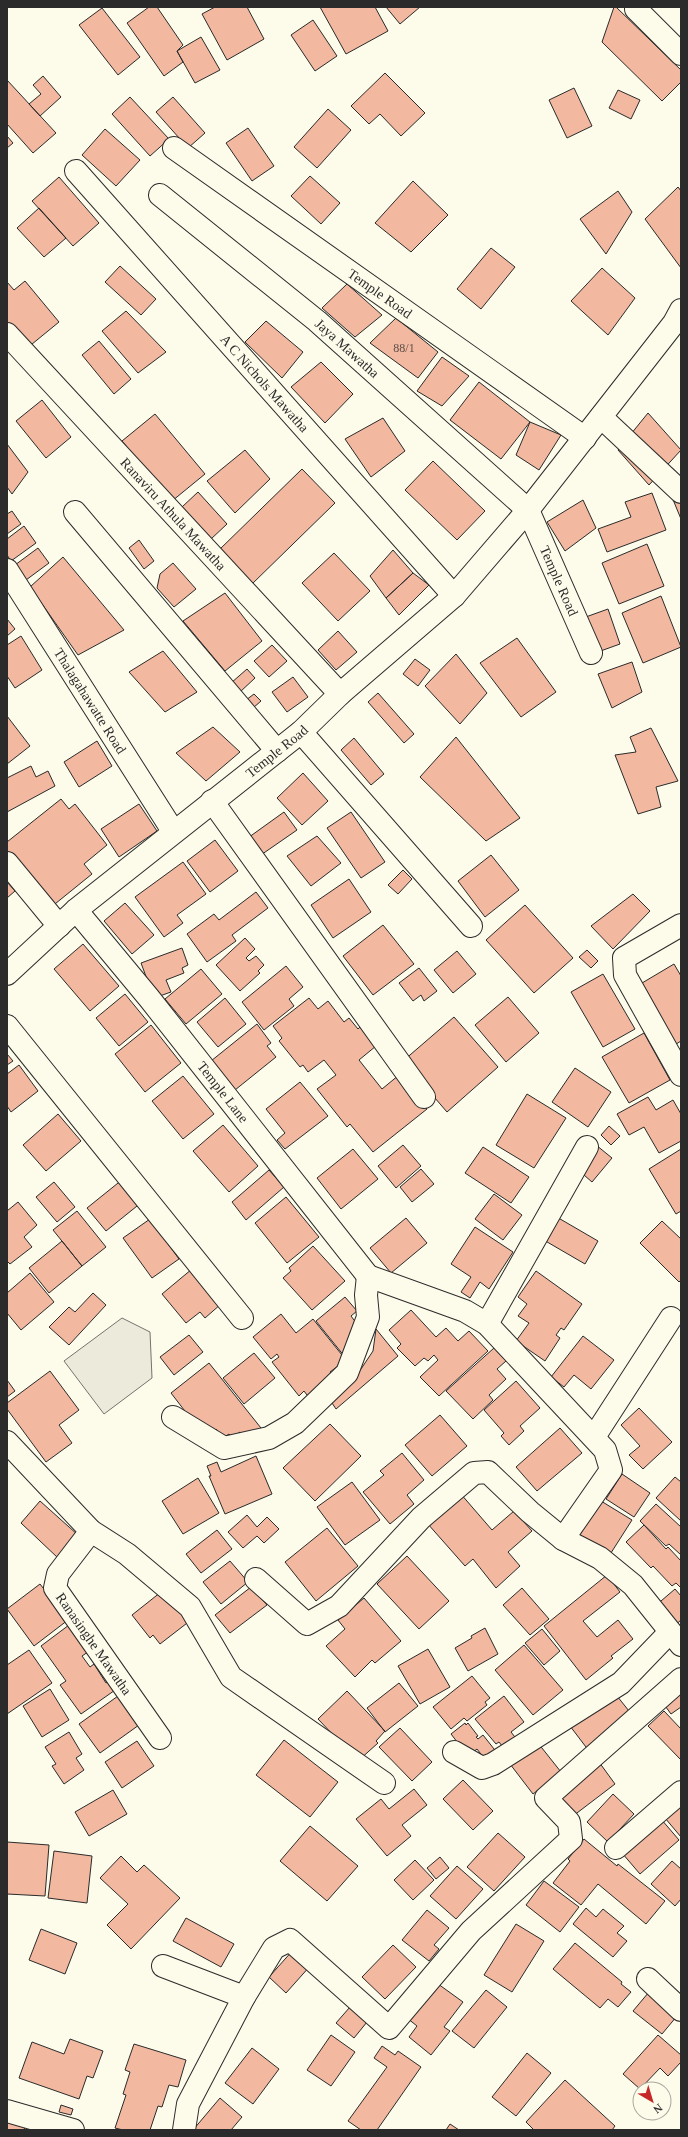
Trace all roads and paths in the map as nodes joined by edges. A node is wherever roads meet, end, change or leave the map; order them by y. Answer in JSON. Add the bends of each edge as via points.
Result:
{"nodes":[{"id":1,"x":636,"y":9,"type":"dead end"},
{"id":2,"x":681,"y":54,"type":"edge"},
{"id":3,"x":174,"y":148,"type":"dead end"},
{"id":4,"x":76,"y":171,"type":"dead end"},
{"id":5,"x":160,"y":195,"type":"dead end"},
{"id":6,"x":681,"y":310,"type":"edge"},
{"id":7,"x":7,"y":334,"type":"edge"},
{"id":8,"x":601,"y":417,"type":"junction"},
{"id":9,"x":585,"y":438,"type":"junction"},
{"id":10,"x":681,"y":492,"type":"edge"},
{"id":11,"x":528,"y":510,"type":"junction"},
{"id":12,"x":75,"y":512,"type":"dead end"},
{"id":13,"x":7,"y":570,"type":"edge"},
{"id":14,"x":454,"y":596,"type":"junction"},
{"id":15,"x":591,"y":652,"type":"dead end"},
{"id":16,"x":340,"y":694,"type":"junction"},
{"id":17,"x":301,"y":732,"type":"junction"},
{"id":18,"x":277,"y":751,"type":"junction"},
{"id":19,"x":212,"y":802,"type":"junction"},
{"id":20,"x":174,"y":831,"type":"junction"},
{"id":21,"x":7,"y":863,"type":"edge"},
{"id":22,"x":76,"y":910,"type":"junction"},
{"id":23,"x":681,"y":925,"type":"edge"},
{"id":24,"x":59,"y":926,"type":"junction"},
{"id":25,"x":471,"y":926,"type":"dead end"},
{"id":26,"x":7,"y":974,"type":"edge"},
{"id":27,"x":7,"y":1026,"type":"edge"},
{"id":28,"x":681,"y":1075,"type":"edge"},
{"id":29,"x":424,"y":1097,"type":"dead end"},
{"id":30,"x":587,"y":1147,"type":"dead end"},
{"id":31,"x":368,"y":1276,"type":"junction"},
{"id":32,"x":242,"y":1318,"type":"dead end"},
{"id":33,"x":671,"y":1318,"type":"dead end"},
{"id":34,"x":487,"y":1324,"type":"junction"},
{"id":35,"x":173,"y":1417,"type":"dead end"},
{"id":36,"x":594,"y":1437,"type":"junction"},
{"id":37,"x":7,"y":1442,"type":"edge"},
{"id":38,"x":91,"y":1531,"type":"junction"},
{"id":39,"x":563,"y":1538,"type":"junction"},
{"id":40,"x":256,"y":1579,"type":"dead end"},
{"id":41,"x":676,"y":1639,"type":"edge"},
{"id":42,"x":681,"y":1679,"type":"edge"},
{"id":43,"x":160,"y":1738,"type":"dead end"},
{"id":44,"x":454,"y":1752,"type":"dead end"},
{"id":45,"x":384,"y":1783,"type":"dead end"},
{"id":46,"x":681,"y":1792,"type":"edge"},
{"id":47,"x":616,"y":1848,"type":"dead end"},
{"id":48,"x":163,"y":1966,"type":"dead end"},
{"id":49,"x":648,"y":1978,"type":"dead end"},
{"id":50,"x":244,"y":1997,"type":"junction"},
{"id":51,"x":681,"y":2010,"type":"edge"},
{"id":52,"x":7,"y":2111,"type":"edge"},
{"id":53,"x":73,"y":2130,"type":"edge"},
{"id":54,"x":184,"y":2130,"type":"edge"}],
"edges":[{"from":1,"to":2,"type":"street"},
{"from":3,"to":9,"type":"street","name":"Temple Road"},
{"from":4,"to":14,"type":"street","name":"A C Nichols Mawatha"},
{"from":5,"to":11,"type":"street","name":"Jaya Mawatha","via":[[317,321]]},
{"from":6,"to":8,"type":"street","name":"Temple Road","via":[[674,323]]},
{"from":7,"to":16,"type":"street","name":"Ranaviru Athula Mawatha"},
{"from":8,"to":9,"type":"street","name":"Temple Road"},
{"from":8,"to":10,"type":"street"},
{"from":9,"to":11,"type":"street","name":"Temple Road"},
{"from":11,"to":14,"type":"street","name":"Temple Road"},
{"from":11,"to":15,"type":"street","name":"Temple Road"},
{"from":12,"to":18,"type":"street"},
{"from":13,"to":20,"type":"street","name":"Thalagahawatte Road"},
{"from":14,"to":16,"type":"street","name":"Temple Road"},
{"from":16,"to":17,"type":"street","name":"Temple Road"},
{"from":17,"to":18,"type":"street","name":"Temple Road"},
{"from":17,"to":25,"type":"street"},
{"from":18,"to":19,"type":"street","name":"Temple Road"},
{"from":19,"to":20,"type":"street","name":"Temple Road"},
{"from":19,"to":29,"type":"street"},
{"from":20,"to":22,"type":"street","name":"Temple Road"},
{"from":21,"to":24,"type":"street"},
{"from":22,"to":24,"type":"street","name":"Temple Road"},
{"from":22,"to":31,"type":"street","name":"Temple Lane","via":[[149,998]]},
{"from":23,"to":28,"type":"street","via":[[624,958],[625,974]]},
{"from":24,"to":26,"type":"street","name":"Temple Road"},
{"from":27,"to":32,"type":"street"},
{"from":30,"to":34,"type":"street"},
{"from":31,"to":34,"type":"street","via":[[465,1311]]},
{"from":31,"to":35,"type":"street","via":[[368,1317],[347,1373],[295,1423],[269,1438],[224,1448]]},
{"from":33,"to":36,"type":"street"},
{"from":34,"to":36,"type":"street"},
{"from":36,"to":39,"type":"street","via":[[605,1450],[611,1470]]},
{"from":37,"to":38,"type":"street"},
{"from":38,"to":43,"type":"street","name":"Ranasinghe Mawatha","via":[[58,1574],[55,1588]]},
{"from":38,"to":45,"type":"street","via":[[128,1554],[190,1607],[231,1677]]},
{"from":39,"to":40,"type":"street","via":[[530,1512],[488,1472],[474,1473],[420,1518],[339,1606],[307,1624]]},
{"from":39,"to":41,"type":"street","via":[[600,1558],[634,1586]]},
{"from":41,"to":44,"type":"street","via":[[621,1683],[494,1764],[482,1768]]},
{"from":42,"to":50,"type":"street","via":[[546,1798],[569,1822],[571,1839],[470,1931],[389,2028],[290,1940],[274,1948]]},
{"from":46,"to":47,"type":"street"},
{"from":48,"to":50,"type":"street"},
{"from":49,"to":51,"type":"street"},
{"from":50,"to":54,"type":"street","via":[[188,2104]]},
{"from":52,"to":53,"type":"street"}]}
